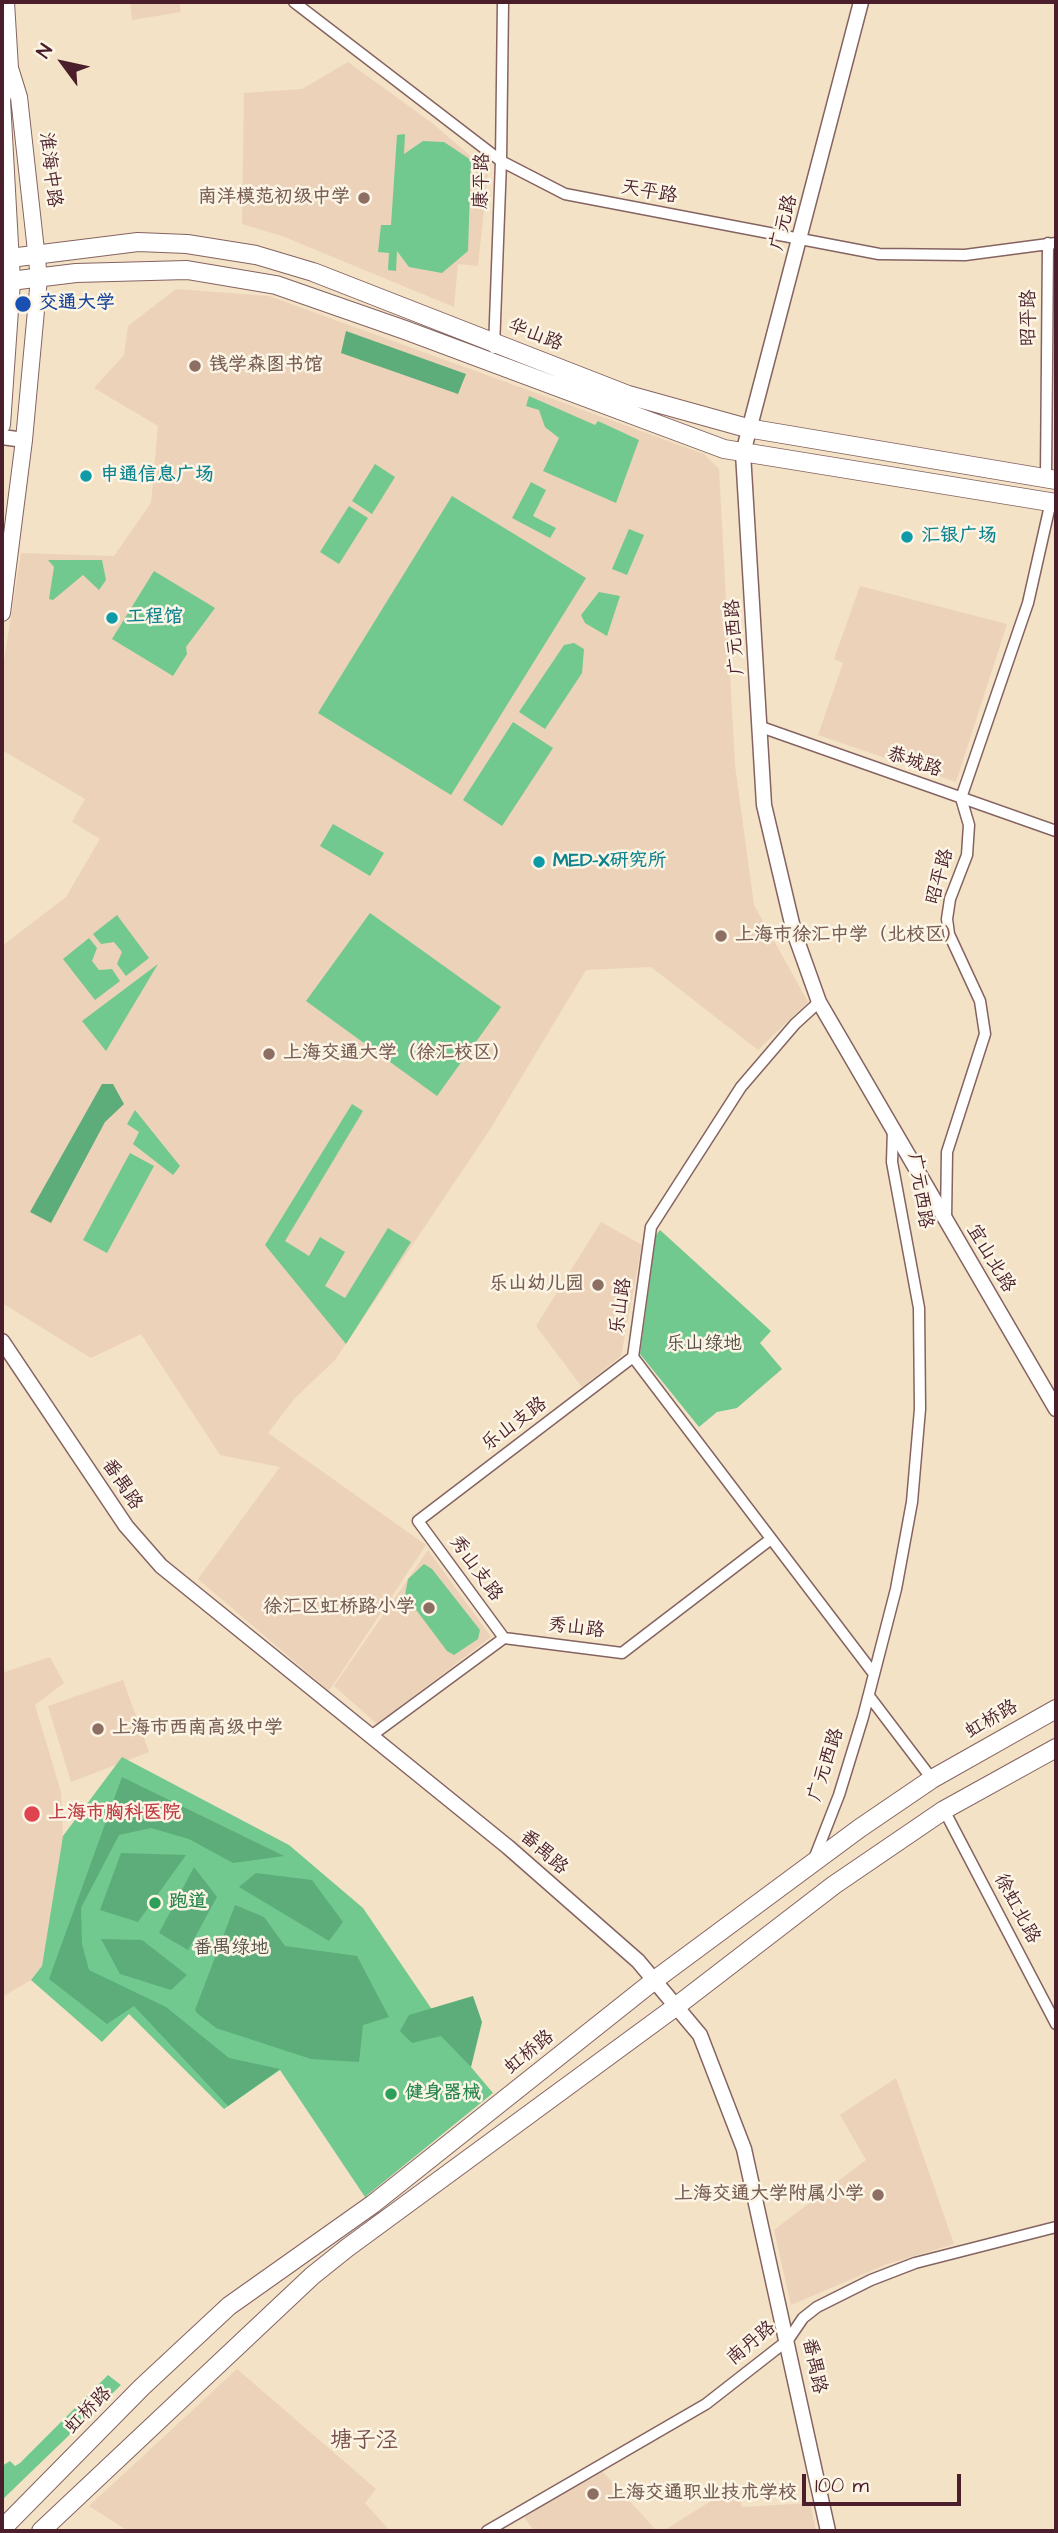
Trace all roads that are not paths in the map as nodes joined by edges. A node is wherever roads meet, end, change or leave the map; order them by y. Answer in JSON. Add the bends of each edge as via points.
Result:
{"nodes":[{"id":1,"x":6,"y":2,"type":"edge"},
{"id":2,"x":294,"y":2,"type":"edge"},
{"id":3,"x":503,"y":2,"type":"edge"},
{"id":4,"x":861,"y":2,"type":"edge"},
{"id":5,"x":10,"y":68,"type":"junction"},
{"id":6,"x":501,"y":161,"type":"junction"},
{"id":7,"x":801,"y":237,"type":"junction"},
{"id":8,"x":1052,"y":243,"type":"edge"},
{"id":9,"x":38,"y":254,"type":"junction"},
{"id":10,"x":6,"y":258,"type":"edge"},
{"id":11,"x":39,"y":278,"type":"junction"},
{"id":12,"x":7,"y":282,"type":"edge"},
{"id":13,"x":496,"y":344,"type":"junction"},
{"id":14,"x":490,"y":361,"type":"junction"},
{"id":15,"x":2,"y":425,"type":"edge"},
{"id":16,"x":747,"y":428,"type":"junction"},
{"id":17,"x":2,"y":437,"type":"edge"},
{"id":18,"x":24,"y":440,"type":"junction"},
{"id":19,"x":743,"y":453,"type":"junction"},
{"id":20,"x":1051,"y":479,"type":"edge"},
{"id":21,"x":1053,"y":502,"type":"edge"},
{"id":22,"x":2,"y":613,"type":"edge"},
{"id":23,"x":761,"y":727,"type":"junction"},
{"id":24,"x":961,"y":798,"type":"junction"},
{"id":25,"x":1056,"y":831,"type":"edge"},
{"id":26,"x":819,"y":1002,"type":"junction"},
{"id":27,"x":893,"y":1128,"type":"junction"},
{"id":28,"x":946,"y":1222,"type":"junction"},
{"id":29,"x":2,"y":1341,"type":"edge"},
{"id":30,"x":633,"y":1357,"type":"junction"},
{"id":31,"x":1056,"y":1409,"type":"edge"},
{"id":32,"x":418,"y":1521,"type":"joint"},
{"id":33,"x":771,"y":1539,"type":"junction"},
{"id":34,"x":503,"y":1638,"type":"junction"},
{"id":35,"x":874,"y":1674,"type":"junction"},
{"id":36,"x":869,"y":1696,"type":"junction"},
{"id":37,"x":1056,"y":1709,"type":"edge"},
{"id":38,"x":371,"y":1737,"type":"junction"},
{"id":39,"x":1056,"y":1748,"type":"edge"},
{"id":40,"x":932,"y":1779,"type":"junction"},
{"id":41,"x":944,"y":1810,"type":"junction"},
{"id":42,"x":812,"y":1865,"type":"junction"},
{"id":43,"x":656,"y":1979,"type":"junction"},
{"id":44,"x":678,"y":2005,"type":"junction"},
{"id":45,"x":1056,"y":2024,"type":"edge"},
{"id":46,"x":1056,"y":2227,"type":"edge"},
{"id":47,"x":788,"y":2340,"type":"junction"},
{"id":48,"x":2,"y":2529,"type":"edge"},
{"id":49,"x":41,"y":2531,"type":"edge"},
{"id":50,"x":487,"y":2531,"type":"edge"},
{"id":51,"x":828,"y":2531,"type":"edge"}],
"edges":[{"from":1,"to":5,"type":"main road","name":"淮海中路"},
{"from":2,"to":6,"type":"street","name":"天平路"},
{"from":3,"to":6,"type":"street","name":"康平路"},
{"from":4,"to":7,"type":"street","name":"广元路"},
{"from":5,"to":9,"type":"main road","name":"淮海中路","via":[[19,97]]},
{"from":5,"to":10,"type":"main road","name":"淮海中路","via":[[2,100]]},
{"from":6,"to":7,"type":"street","name":"天平路","via":[[565,194]]},
{"from":6,"to":13,"type":"street","name":"康平路"},
{"from":7,"to":8,"type":"street","name":"天平路","via":[[879,254],[965,255]]},
{"from":7,"to":16,"type":"street","name":"广元路"},
{"from":8,"to":20,"type":"street","name":"昭平路"},
{"from":9,"to":10,"type":"main road","name":"华山路"},
{"from":9,"to":11,"type":"main road","name":"淮海中路"},
{"from":9,"to":13,"type":"main road","name":"华山路","via":[[153,242],[256,255],[313,272]]},
{"from":10,"to":12,"type":"main road","name":"淮海中路"},
{"from":11,"to":12,"type":"main road","name":"华山路"},
{"from":11,"to":14,"type":"main road","name":"华山路","via":[[187,270],[276,285]]},
{"from":11,"to":18,"type":"main road","name":"淮海中路"},
{"from":12,"to":15,"type":"main road","name":"淮海中路"},
{"from":13,"to":14,"type":"street","name":"康平路"},
{"from":13,"to":16,"type":"main road","name":"华山路","via":[[628,395]]},
{"from":14,"to":19,"type":"main road","name":"华山路"},
{"from":16,"to":19,"type":"street","name":"广元路"},
{"from":16,"to":20,"type":"main road","name":"华山路"},
{"from":17,"to":18,"type":"street"},
{"from":18,"to":22,"type":"main road","name":"淮海中路"},
{"from":19,"to":21,"type":"main road","name":"华山路"},
{"from":19,"to":23,"type":"street","name":"广元西路"},
{"from":21,"to":24,"type":"street","via":[[1028,603]]},
{"from":23,"to":24,"type":"street","name":"恭城路"},
{"from":23,"to":26,"type":"street","name":"广元西路","via":[[767,817],[794,932]]},
{"from":24,"to":25,"type":"street","name":"恭城路"},
{"from":24,"to":28,"type":"street","name":"昭平路","via":[[970,825],[967,855],[947,919],[949,934],[981,1001],[985,1034],[947,1152]]},
{"from":26,"to":27,"type":"street","name":"广元西路"},
{"from":26,"to":30,"type":"street","name":"乐山路","via":[[741,1087],[651,1227]]},
{"from":27,"to":28,"type":"street","name":"宜山北路"},
{"from":27,"to":35,"type":"street","name":"广元西路","via":[[891,1162],[919,1308],[920,1409],[907,1538]]},
{"from":28,"to":31,"type":"street","name":"宜山北路"},
{"from":29,"to":38,"type":"street","name":"番禺路","via":[[126,1526],[161,1566]]},
{"from":30,"to":32,"type":"street","name":"乐山支路"},
{"from":30,"to":33,"type":"street","name":"乐山路"},
{"from":32,"to":34,"type":"street","name":"秀山支路"},
{"from":33,"to":34,"type":"street","name":"秀山路","via":[[622,1653]]},
{"from":33,"to":35,"type":"street","name":"乐山路"},
{"from":34,"to":38,"type":"street"},
{"from":35,"to":36,"type":"street","name":"广元西路"},
{"from":36,"to":40,"type":"street"},
{"from":36,"to":42,"type":"street","name":"广元西路"},
{"from":37,"to":40,"type":"main road","name":"虹桥路"},
{"from":38,"to":43,"type":"street","name":"番禺路","via":[[508,1847]]},
{"from":39,"to":41,"type":"main road"},
{"from":40,"to":42,"type":"main road","name":"虹桥路"},
{"from":41,"to":44,"type":"main road","via":[[834,1885]]},
{"from":41,"to":45,"type":"street","name":"徐虹北路"},
{"from":42,"to":43,"type":"main road","name":"虹桥路"},
{"from":43,"to":44,"type":"street","name":"番禺路"},
{"from":43,"to":48,"type":"main road","name":"虹桥路","via":[[373,2204],[229,2306],[142,2386]]},
{"from":44,"to":47,"type":"street","name":"番禺路","via":[[700,2035],[744,2149]]},
{"from":44,"to":49,"type":"main road","via":[[312,2276]]},
{"from":46,"to":47,"type":"street","name":"南丹路","via":[[915,2263],[871,2280],[817,2307]]},
{"from":47,"to":50,"type":"street","name":"南丹路","via":[[706,2404]]},
{"from":47,"to":51,"type":"street","name":"番禺路"}]}
